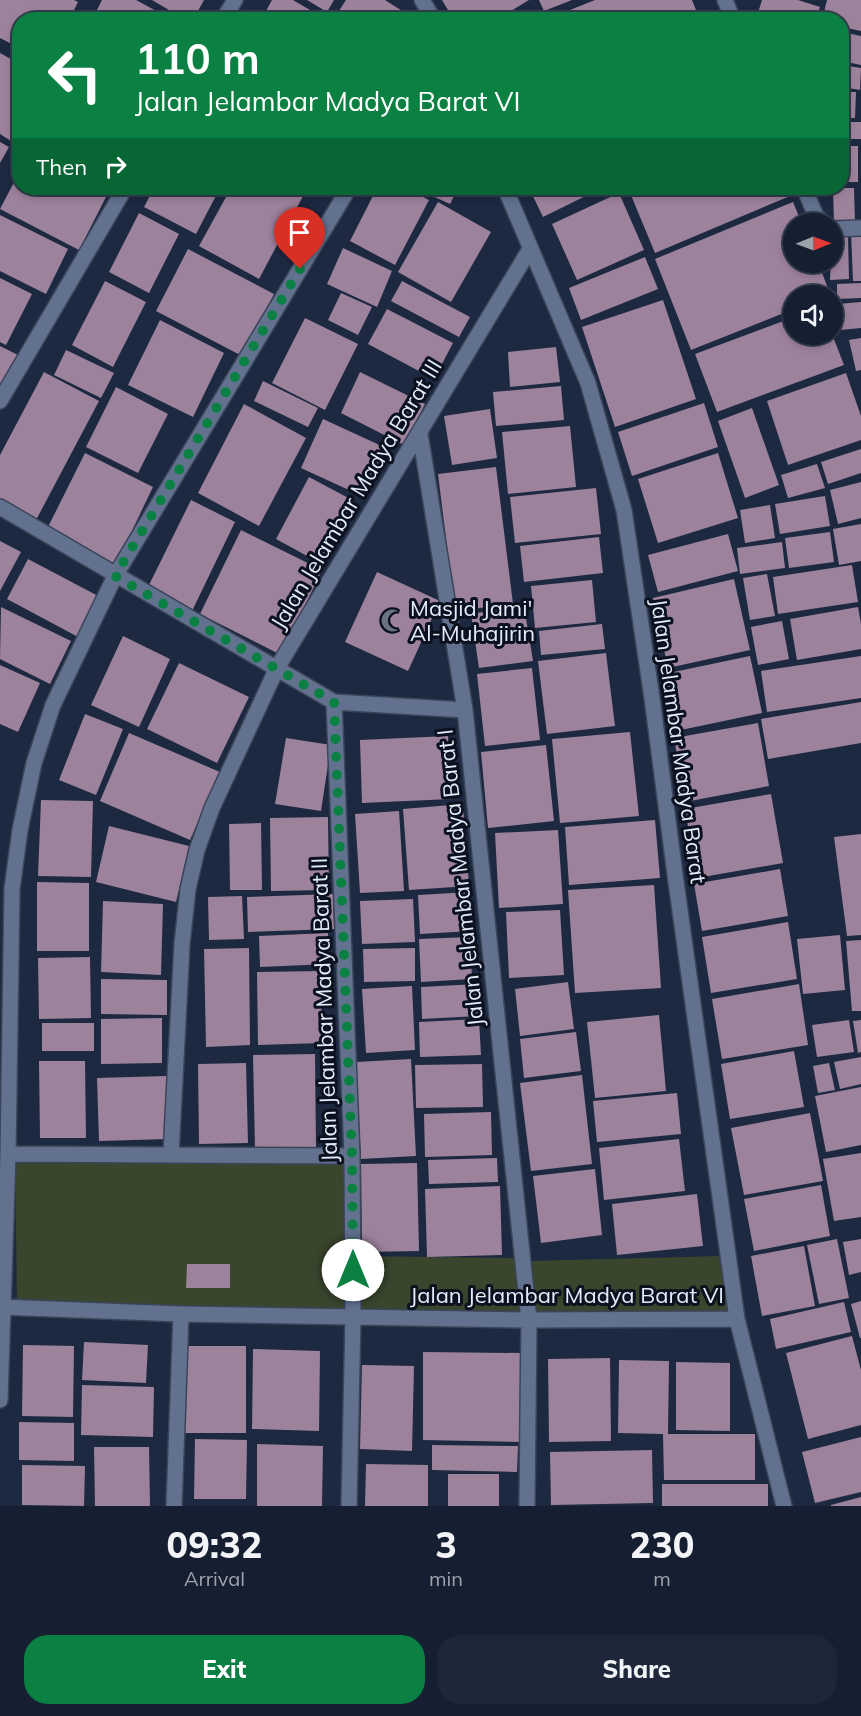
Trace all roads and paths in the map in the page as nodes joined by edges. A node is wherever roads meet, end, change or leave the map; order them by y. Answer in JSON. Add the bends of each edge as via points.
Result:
{"nodes":[{"id":1,"x":121,"y":195,"type":"edge"},
{"id":2,"x":346,"y":195,"type":"edge"},
{"id":3,"x":508,"y":195,"type":"edge"},
{"id":4,"x":807,"y":195,"type":"edge"},
{"id":5,"x":815,"y":213,"type":"edge"},
{"id":6,"x":861,"y":228,"type":"edge"},
{"id":7,"x":843,"y":229,"type":"edge"},
{"id":8,"x":530,"y":249,"type":"junction"},
{"id":9,"x":0,"y":401,"type":"edge"},
{"id":10,"x":420,"y":434,"type":"junction"},
{"id":11,"x":0,"y":507,"type":"edge"},
{"id":12,"x":115,"y":576,"type":"junction"},
{"id":13,"x":277,"y":668,"type":"junction"},
{"id":14,"x":334,"y":702,"type":"junction"},
{"id":15,"x":465,"y":710,"type":"junction"},
{"id":16,"x":8,"y":1154,"type":"junction"},
{"id":17,"x":171,"y":1155,"type":"junction"},
{"id":18,"x":352,"y":1156,"type":"junction"},
{"id":19,"x":3,"y":1238,"type":"edge"},
{"id":20,"x":2,"y":1307,"type":"edge"},
{"id":21,"x":181,"y":1314,"type":"junction"},
{"id":22,"x":354,"y":1316,"type":"junction"},
{"id":23,"x":737,"y":1319,"type":"junction"},
{"id":24,"x":529,"y":1320,"type":"junction"},
{"id":25,"x":0,"y":1400,"type":"edge"},
{"id":26,"x":174,"y":1506,"type":"edge"},
{"id":27,"x":349,"y":1506,"type":"edge"},
{"id":28,"x":527,"y":1506,"type":"edge"},
{"id":29,"x":784,"y":1506,"type":"edge"}],
"edges":[{"from":1,"to":9,"type":"street"},
{"from":2,"to":12,"type":"street"},
{"from":3,"to":8,"type":"street","name":"Jalan Jelambar Madya Barat"},
{"from":4,"to":5,"type":"street"},
{"from":6,"to":7,"type":"street"},
{"from":8,"to":10,"type":"street","name":"Jalan Jelambar Madya Barat III"},
{"from":8,"to":23,"type":"street","name":"Jalan Jelambar Madya Barat","via":[[588,383],[624,510]]},
{"from":10,"to":13,"type":"street","name":"Jalan Jelambar Madya Barat III"},
{"from":10,"to":15,"type":"street","name":"Jalan Jelambar Madya Barat I"},
{"from":11,"to":12,"type":"street"},
{"from":12,"to":13,"type":"street"},
{"from":12,"to":16,"type":"street","via":[[53,705],[34,763],[20,830],[12,889]]},
{"from":13,"to":14,"type":"street"},
{"from":13,"to":17,"type":"street","name":"Jalan Jelambar Madya Barat III","via":[[212,808],[192,870],[182,944]]},
{"from":14,"to":15,"type":"street"},
{"from":14,"to":18,"type":"street","name":"Jalan Jelambar Madya Barat II"},
{"from":15,"to":24,"type":"street","name":"Jalan Jelambar Madya Barat I"},
{"from":16,"to":17,"type":"street"},
{"from":16,"to":19,"type":"street"},
{"from":17,"to":18,"type":"street"},
{"from":18,"to":22,"type":"street","name":"Jalan Jelambar Madya Barat II"},
{"from":19,"to":20,"type":"street"},
{"from":20,"to":21,"type":"street","name":"Jalan Jelambar Madya Barat VI"},
{"from":20,"to":25,"type":"street"},
{"from":21,"to":22,"type":"street","name":"Jalan Jelambar Madya Barat VI"},
{"from":21,"to":26,"type":"street"},
{"from":22,"to":24,"type":"street","name":"Jalan Jelambar Madya Barat VI"},
{"from":22,"to":27,"type":"street","name":"Jalan Jelambar Madya Barat II"},
{"from":23,"to":24,"type":"street","name":"Jalan Jelambar Madya Barat VI"},
{"from":23,"to":29,"type":"street","name":"Jalan Jelambar Madya Barat"},
{"from":24,"to":28,"type":"street","name":"Jalan Jelambar Madya Barat I"}]}
